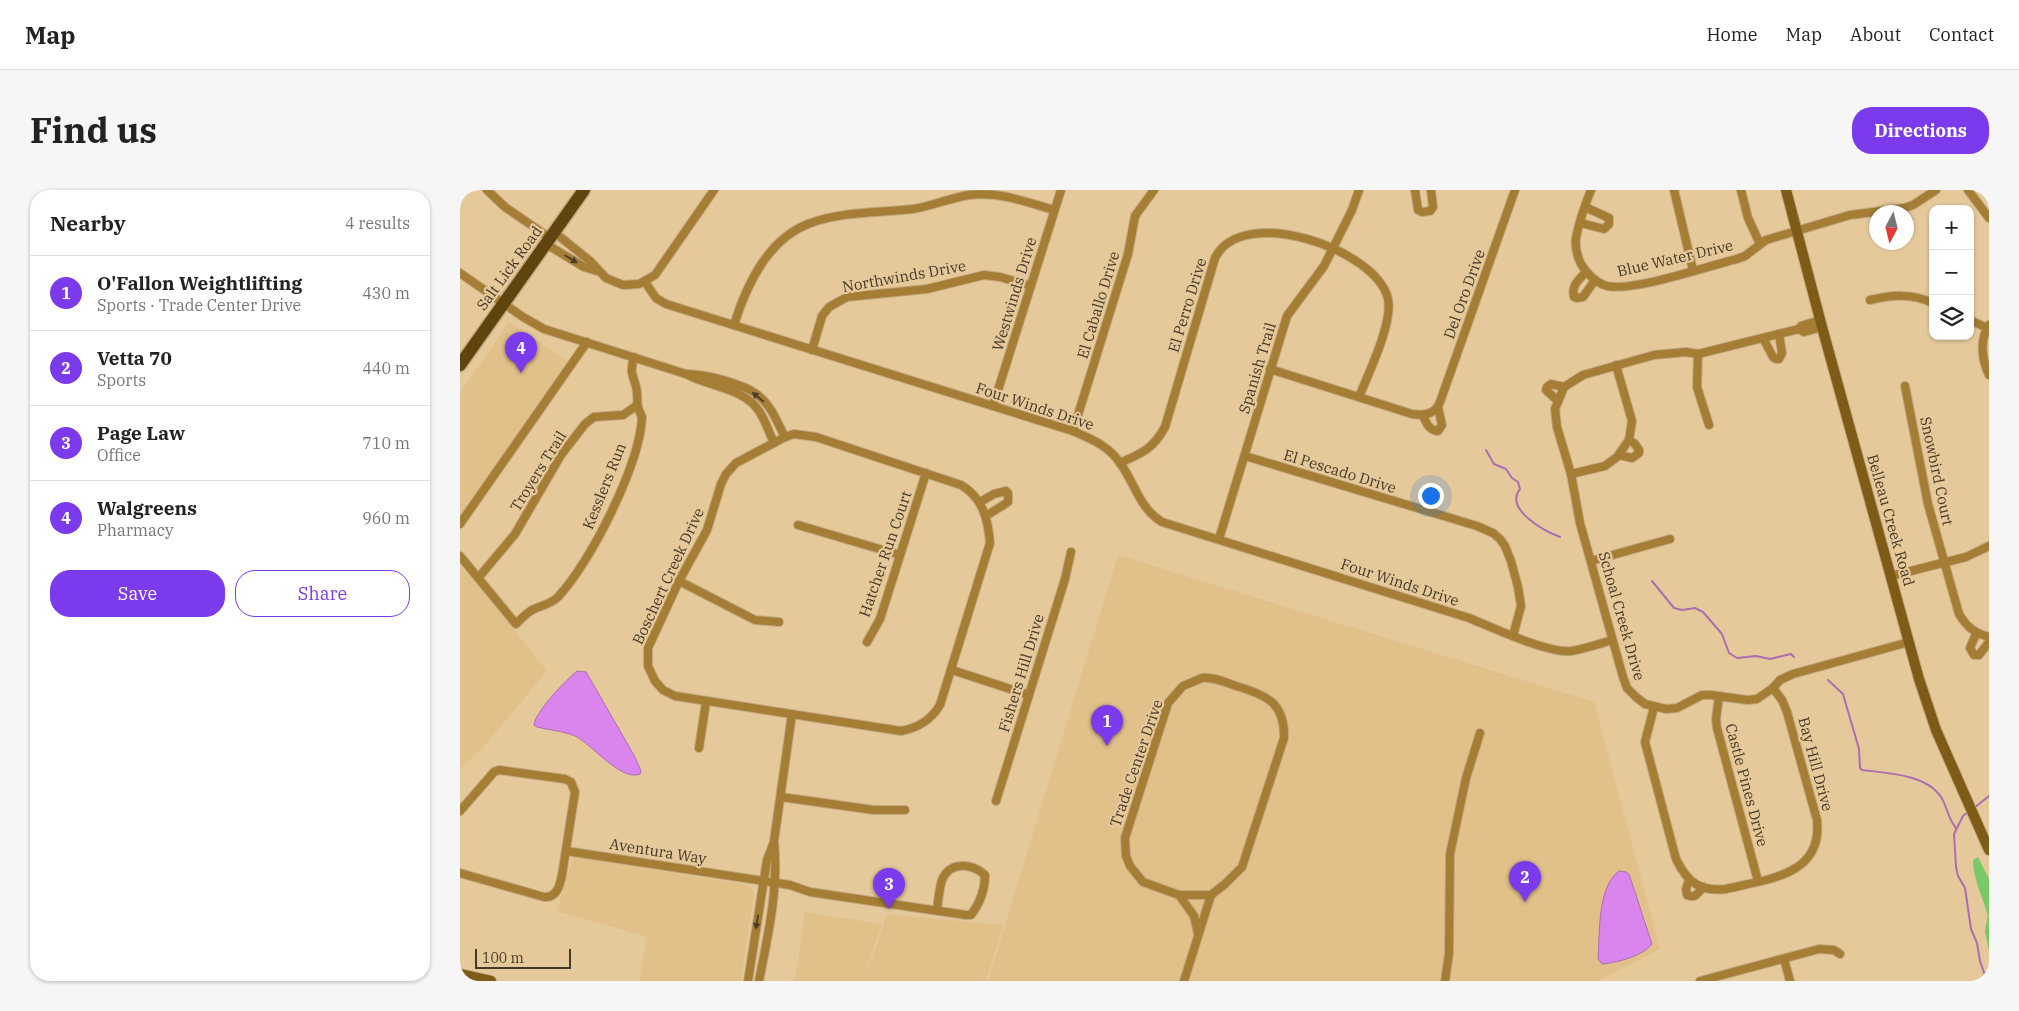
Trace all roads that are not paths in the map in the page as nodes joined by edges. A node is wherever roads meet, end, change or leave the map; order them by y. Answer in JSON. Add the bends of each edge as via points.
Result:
{"nodes":[{"id":1,"x":487,"y":190,"type":"edge"},
{"id":2,"x":584,"y":190,"type":"edge"},
{"id":3,"x":714,"y":190,"type":"edge"},
{"id":4,"x":1061,"y":190,"type":"edge"},
{"id":5,"x":1359,"y":190,"type":"edge"},
{"id":6,"x":1415,"y":190,"type":"edge"},
{"id":7,"x":1431,"y":190,"type":"edge"},
{"id":8,"x":1514,"y":190,"type":"edge"},
{"id":9,"x":1591,"y":190,"type":"edge"},
{"id":10,"x":1674,"y":190,"type":"edge"},
{"id":11,"x":1741,"y":190,"type":"edge"},
{"id":12,"x":1786,"y":190,"type":"edge"},
{"id":13,"x":1936,"y":190,"type":"edge"},
{"id":14,"x":1968,"y":190,"type":"edge"},
{"id":15,"x":1149,"y":192,"type":"edge"},
{"id":16,"x":1585,"y":207,"type":"junction"},
{"id":17,"x":1054,"y":210,"type":"junction"},
{"id":18,"x":1989,"y":218,"type":"edge"},
{"id":19,"x":1581,"y":223,"type":"junction"},
{"id":20,"x":1798,"y":232,"type":"junction"},
{"id":21,"x":550,"y":238,"type":"junction"},
{"id":22,"x":1760,"y":244,"type":"junction"},
{"id":23,"x":1333,"y":248,"type":"junction"},
{"id":24,"x":1693,"y":270,"type":"junction"},
{"id":25,"x":597,"y":271,"type":"junction"},
{"id":26,"x":460,"y":272,"type":"edge"},
{"id":27,"x":1586,"y":272,"type":"junction"},
{"id":28,"x":1595,"y":280,"type":"junction"},
{"id":29,"x":645,"y":282,"type":"junction"},
{"id":30,"x":1031,"y":286,"type":"junction"},
{"id":31,"x":1870,"y":300,"type":"dead end"},
{"id":32,"x":1929,"y":301,"type":"edge"},
{"id":33,"x":503,"y":302,"type":"junction"},
{"id":34,"x":1974,"y":321,"type":"edge"},
{"id":35,"x":1821,"y":324,"type":"junction"},
{"id":36,"x":734,"y":325,"type":"junction"},
{"id":37,"x":1988,"y":326,"type":"edge"},
{"id":38,"x":1779,"y":334,"type":"junction"},
{"id":39,"x":1763,"y":338,"type":"junction"},
{"id":40,"x":587,"y":342,"type":"junction"},
{"id":41,"x":812,"y":350,"type":"junction"},
{"id":42,"x":1698,"y":354,"type":"junction"},
{"id":43,"x":634,"y":357,"type":"junction"},
{"id":44,"x":460,"y":364,"type":"edge"},
{"id":45,"x":1616,"y":365,"type":"junction"},
{"id":46,"x":1270,"y":369,"type":"junction"},
{"id":47,"x":686,"y":374,"type":"junction"},
{"id":48,"x":1989,"y":375,"type":"edge"},
{"id":49,"x":1905,"y":386,"type":"dead end"},
{"id":50,"x":1564,"y":387,"type":"junction"},
{"id":51,"x":1359,"y":397,"type":"junction"},
{"id":52,"x":1558,"y":401,"type":"junction"},
{"id":53,"x":636,"y":406,"type":"junction"},
{"id":54,"x":993,"y":406,"type":"junction"},
{"id":55,"x":1438,"y":407,"type":"junction"},
{"id":56,"x":1423,"y":415,"type":"junction"},
{"id":57,"x":1709,"y":425,"type":"dead end"},
{"id":58,"x":1073,"y":431,"type":"junction"},
{"id":59,"x":785,"y":437,"type":"junction"},
{"id":60,"x":1629,"y":440,"type":"junction"},
{"id":61,"x":774,"y":443,"type":"junction"},
{"id":62,"x":1619,"y":455,"type":"junction"},
{"id":63,"x":1245,"y":456,"type":"junction"},
{"id":64,"x":1120,"y":463,"type":"junction"},
{"id":65,"x":926,"y":473,"type":"junction"},
{"id":66,"x":1571,"y":474,"type":"junction"},
{"id":67,"x":980,"y":502,"type":"junction"},
{"id":68,"x":986,"y":516,"type":"junction"},
{"id":69,"x":460,"y":524,"type":"edge"},
{"id":70,"x":798,"y":524,"type":"dead end"},
{"id":71,"x":1219,"y":539,"type":"junction"},
{"id":72,"x":1670,"y":540,"type":"dead end"},
{"id":73,"x":1989,"y":546,"type":"edge"},
{"id":74,"x":1071,"y":552,"type":"dead end"},
{"id":75,"x":900,"y":555,"type":"junction"},
{"id":76,"x":460,"y":556,"type":"edge"},
{"id":77,"x":1592,"y":561,"type":"junction"},
{"id":78,"x":1945,"y":563,"type":"junction"},
{"id":79,"x":1891,"y":576,"type":"junction"},
{"id":80,"x":478,"y":578,"type":"junction"},
{"id":81,"x":680,"y":581,"type":"junction"},
{"id":82,"x":778,"y":622,"type":"dead end"},
{"id":83,"x":1976,"y":634,"type":"junction"},
{"id":84,"x":1513,"y":636,"type":"junction"},
{"id":85,"x":1989,"y":637,"type":"edge"},
{"id":86,"x":1612,"y":640,"type":"junction"},
{"id":87,"x":867,"y":642,"type":"dead end"},
{"id":88,"x":1909,"y":642,"type":"junction"},
{"id":89,"x":1989,"y":642,"type":"edge"},
{"id":90,"x":952,"y":670,"type":"junction"},
{"id":91,"x":1773,"y":688,"type":"junction"},
{"id":92,"x":1029,"y":695,"type":"junction"},
{"id":93,"x":1719,"y":696,"type":"junction"},
{"id":94,"x":706,"y":702,"type":"junction"},
{"id":95,"x":1654,"y":707,"type":"junction"},
{"id":96,"x":792,"y":714,"type":"junction"},
{"id":97,"x":1480,"y":733,"type":"dead end"},
{"id":98,"x":699,"y":748,"type":"dead end"},
{"id":99,"x":781,"y":797,"type":"junction"},
{"id":100,"x":996,"y":801,"type":"dead end"},
{"id":101,"x":905,"y":810,"type":"dead end"},
{"id":102,"x":460,"y":811,"type":"edge"},
{"id":103,"x":774,"y":840,"type":"junction"},
{"id":104,"x":1989,"y":850,"type":"edge"},
{"id":105,"x":566,"y":851,"type":"junction"},
{"id":106,"x":460,"y":873,"type":"edge"},
{"id":107,"x":746,"y":878,"type":"junction"},
{"id":108,"x":1689,"y":880,"type":"junction"},
{"id":109,"x":763,"y":881,"type":"junction"},
{"id":110,"x":1758,"y":881,"type":"junction"},
{"id":111,"x":775,"y":882,"type":"junction"},
{"id":112,"x":1704,"y":888,"type":"junction"},
{"id":113,"x":761,"y":894,"type":"junction"},
{"id":114,"x":1179,"y":895,"type":"junction"},
{"id":115,"x":1212,"y":895,"type":"junction"},
{"id":116,"x":937,"y":911,"type":"junction"},
{"id":117,"x":1198,"y":934,"type":"junction"},
{"id":118,"x":1840,"y":954,"type":"dead end"},
{"id":119,"x":1784,"y":959,"type":"junction"},
{"id":120,"x":460,"y":974,"type":"edge"},
{"id":121,"x":491,"y":981,"type":"edge"},
{"id":122,"x":748,"y":981,"type":"edge"},
{"id":123,"x":759,"y":981,"type":"edge"},
{"id":124,"x":1184,"y":981,"type":"edge"},
{"id":125,"x":1445,"y":981,"type":"edge"},
{"id":126,"x":1700,"y":981,"type":"edge"},
{"id":127,"x":1790,"y":981,"type":"edge"}],
"edges":[{"from":1,"to":21,"type":"street","via":[[510,211]]},
{"from":2,"to":21,"type":"main road","name":"Salt Lick Road"},
{"from":3,"to":29,"type":"street","via":[[663,265]]},
{"from":4,"to":17,"type":"street","name":"Westwinds Drive"},
{"from":5,"to":23,"type":"street","name":"Spanish Trail"},
{"from":6,"to":7,"type":"street","via":[[1418,210],[1426,212],[1433,207]]},
{"from":8,"to":55,"type":"street","name":"Del Oro Drive"},
{"from":9,"to":16,"type":"street","name":"Blue Water Drive"},
{"from":10,"to":24,"type":"street"},
{"from":11,"to":22,"type":"street","via":[[1748,218]]},
{"from":12,"to":20,"type":"main road","name":"Belleau Creek Road"},
{"from":13,"to":20,"type":"street","name":"Blue Water Drive","via":[[1904,208],[1850,215]]},
{"from":14,"to":18,"type":"street"},
{"from":15,"to":58,"type":"street","name":"El Caballo Drive","via":[[1135,216],[1128,254]]},
{"from":16,"to":19,"type":"street","name":"Blue Water Drive"},
{"from":16,"to":19,"type":"street","via":[[1609,218],[1609,224],[1604,228]]},
{"from":17,"to":30,"type":"street","name":"Westwinds Drive"},
{"from":17,"to":36,"type":"street","via":[[993,194],[980,194],[923,208],[855,214],[808,224],[792,232],[773,249],[754,275],[740,303]]},
{"from":19,"to":27,"type":"street","name":"Blue Water Drive","via":[[1576,249]]},
{"from":20,"to":22,"type":"street","name":"Blue Water Drive"},
{"from":20,"to":35,"type":"main road","name":"Belleau Creek Road"},
{"from":21,"to":25,"type":"street","one_way":true,"via":[[584,267]]},
{"from":21,"to":25,"type":"street","via":[[590,261]]},
{"from":21,"to":33,"type":"main road","name":"Salt Lick Road"},
{"from":22,"to":24,"type":"street","name":"Blue Water Drive","via":[[1745,256]]},
{"from":23,"to":46,"type":"street","name":"Spanish Trail","via":[[1287,316]]},
{"from":23,"to":51,"type":"street","name":"El Perro Drive","via":[[1362,265],[1385,290],[1388,299],[1383,335]]},
{"from":23,"to":64,"type":"street","name":"El Perro Drive","via":[[1294,235],[1268,233],[1233,238],[1225,244],[1215,258],[1165,427],[1147,451]]},
{"from":24,"to":28,"type":"street","name":"Blue Water Drive","via":[[1626,287],[1604,285]]},
{"from":25,"to":29,"type":"street","via":[[618,284]]},
{"from":26,"to":33,"type":"street"},
{"from":27,"to":28,"type":"street","name":"Blue Water Drive"},
{"from":27,"to":28,"type":"street","via":[[1575,285],[1574,296],[1583,297]]},
{"from":29,"to":36,"type":"street","name":"Four Winds Drive","via":[[656,298],[666,304]]},
{"from":30,"to":41,"type":"street","name":"Northwinds Drive","via":[[984,275],[927,289],[848,297],[829,307],[822,316]]},
{"from":30,"to":54,"type":"street","name":"Westwinds Drive"},
{"from":31,"to":32,"type":"street","via":[[1904,295]]},
{"from":33,"to":40,"type":"street","via":[[544,329]]},
{"from":33,"to":44,"type":"main road","name":"Salt Lick Road"},
{"from":34,"to":37,"type":"street"},
{"from":35,"to":38,"type":"street","name":"Schoal Creek Drive","via":[[1804,332]]},
{"from":35,"to":79,"type":"main road","name":"Belleau Creek Road"},
{"from":36,"to":41,"type":"street","name":"Four Winds Drive"},
{"from":37,"to":48,"type":"street","via":[[1982,353]]},
{"from":38,"to":39,"type":"street","name":"Schoal Creek Drive"},
{"from":38,"to":39,"type":"street","via":[[1782,353],[1776,360]]},
{"from":39,"to":42,"type":"street","name":"Schoal Creek Drive"},
{"from":40,"to":43,"type":"street"},
{"from":40,"to":69,"type":"street"},
{"from":41,"to":54,"type":"street","name":"Four Winds Drive"},
{"from":42,"to":45,"type":"street","name":"Schoal Creek Drive","via":[[1654,355]]},
{"from":42,"to":57,"type":"street","via":[[1697,387]]},
{"from":43,"to":47,"type":"street"},
{"from":43,"to":53,"type":"street","name":"Kesslers Run","via":[[631,373],[637,392]]},
{"from":45,"to":50,"type":"street","name":"Schoal Creek Drive","via":[[1583,374]]},
{"from":45,"to":60,"type":"street","via":[[1632,421]]},
{"from":46,"to":51,"type":"street"},
{"from":46,"to":63,"type":"street","name":"Spanish Trail"},
{"from":59,"to":47,"type":"street","one_way":true,"via":[[767,405],[751,391],[700,374]]},
{"from":47,"to":61,"type":"street","via":[[748,400],[759,411]]},
{"from":49,"to":78,"type":"street","name":"Snowbird Court","via":[[1928,504]]},
{"from":50,"to":52,"type":"street","name":"Schoal Creek Drive"},
{"from":50,"to":52,"type":"street","name":"Schoal Creek Drive","via":[[1547,386],[1548,394]]},
{"from":51,"to":56,"type":"street"},
{"from":52,"to":66,"type":"street","name":"Schoal Creek Drive","via":[[1555,409],[1557,427]]},
{"from":53,"to":80,"type":"street","name":"Troyers Trail","via":[[623,416],[594,417],[585,424],[560,455],[515,534]]},
{"from":53,"to":80,"type":"street","name":"Kesslers Run","via":[[642,417],[620,492],[605,525],[558,598],[531,611],[516,624]]},
{"from":54,"to":58,"type":"street","name":"Four Winds Drive"},
{"from":55,"to":56,"type":"street"},
{"from":55,"to":56,"type":"street","name":"Del Oro Drive","via":[[1442,426],[1438,431],[1428,426]]},
{"from":58,"to":64,"type":"street","name":"Four Winds Drive","via":[[1097,442]]},
{"from":59,"to":61,"type":"street","name":"Boschert Creek Drive"},
{"from":59,"to":65,"type":"street","name":"Boschert Creek Drive","via":[[794,434],[816,437]]},
{"from":60,"to":62,"type":"street"},
{"from":60,"to":62,"type":"street","via":[[1639,453],[1632,458]]},
{"from":61,"to":81,"type":"street","name":"Boschert Creek Drive","via":[[736,463],[726,474],[707,530]]},
{"from":62,"to":66,"type":"street","via":[[1605,466]]},
{"from":63,"to":71,"type":"street","name":"Spanish Trail"},
{"from":63,"to":84,"type":"street","name":"El Pescado Drive","via":[[1493,533],[1505,546],[1518,587],[1521,606]]},
{"from":64,"to":71,"type":"street","name":"Four Winds Drive","via":[[1142,504],[1154,517]]},
{"from":65,"to":67,"type":"street","name":"Boschert Creek Drive","via":[[961,485]]},
{"from":65,"to":75,"type":"street","name":"Hatcher Run Court"},
{"from":66,"to":77,"type":"street","name":"Schoal Creek Drive","via":[[1580,523]]},
{"from":67,"to":68,"type":"street","name":"Boschert Creek Drive"},
{"from":67,"to":68,"type":"street","via":[[1000,492],[1008,494],[1008,502]]},
{"from":68,"to":90,"type":"street","name":"Boschert Creek Drive","via":[[990,542]]},
{"from":70,"to":75,"type":"street"},
{"from":71,"to":84,"type":"street","name":"Four Winds Drive","via":[[1469,618]]},
{"from":72,"to":77,"type":"street"},
{"from":73,"to":78,"type":"street"},
{"from":74,"to":92,"type":"street","name":"Fishers Hill Drive"},
{"from":75,"to":87,"type":"street","name":"Hatcher Run Court","via":[[880,619]]},
{"from":76,"to":80,"type":"street"},
{"from":77,"to":86,"type":"street","name":"Schoal Creek Drive"},
{"from":78,"to":79,"type":"street"},
{"from":78,"to":83,"type":"street","name":"Snowbird Court","via":[[1959,614]]},
{"from":79,"to":88,"type":"main road","name":"Belleau Creek Road"},
{"from":81,"to":82,"type":"street","via":[[755,620]]},
{"from":81,"to":94,"type":"street","name":"Boschert Creek Drive","via":[[648,648],[648,666],[663,690],[675,696]]},
{"from":83,"to":85,"type":"street"},
{"from":83,"to":89,"type":"street","via":[[1970,648],[1974,655],[1979,656]]},
{"from":84,"to":86,"type":"street","name":"Four Winds Drive","via":[[1570,651]]},
{"from":86,"to":95,"type":"street","name":"Schoal Creek Drive","via":[[1627,688]]},
{"from":88,"to":91,"type":"street","via":[[1793,674],[1780,680]]},
{"from":88,"to":104,"type":"main road","name":"Belleau Creek Road","via":[[1936,730]]},
{"from":90,"to":92,"type":"street"},
{"from":90,"to":96,"type":"street","name":"Boschert Creek Drive","via":[[935,713],[908,730]]},
{"from":91,"to":93,"type":"street","via":[[1757,699]]},
{"from":91,"to":110,"type":"street","name":"Bay Hill Drive","via":[[1787,712],[1818,830],[1814,848],[1803,864],[1787,873]]},
{"from":92,"to":100,"type":"street","name":"Fishers Hill Drive"},
{"from":93,"to":95,"type":"street","via":[[1702,696],[1677,708]]},
{"from":93,"to":110,"type":"street","name":"Castle Pines Drive","via":[[1716,728]]},
{"from":94,"to":96,"type":"street","name":"Boschert Creek Drive"},
{"from":94,"to":98,"type":"street"},
{"from":95,"to":108,"type":"street","name":"Bay Hill Drive","via":[[1646,732],[1647,752],[1676,858]]},
{"from":96,"to":99,"type":"street"},
{"from":97,"to":125,"type":"street","via":[[1466,778],[1450,854],[1449,954]]},
{"from":99,"to":101,"type":"street","via":[[874,810]]},
{"from":99,"to":103,"type":"street"},
{"from":102,"to":105,"type":"street","via":[[494,772],[506,770],[565,779],[571,782],[575,792]]},
{"from":103,"to":109,"type":"street"},
{"from":103,"to":111,"type":"street"},
{"from":105,"to":106,"type":"street","via":[[560,885],[557,892],[549,897]]},
{"from":105,"to":107,"type":"street","name":"Aventura Way"},
{"from":107,"to":109,"type":"street","name":"Aventura Way"},
{"from":107,"to":113,"type":"street"},
{"from":108,"to":112,"type":"street","name":"Bay Hill Drive"},
{"from":108,"to":112,"type":"street","name":"Bay Hill Drive","via":[[1688,895],[1696,896]]},
{"from":109,"to":111,"type":"street","name":"Aventura Way"},
{"from":109,"to":113,"type":"street"},
{"from":110,"to":112,"type":"street","name":"Bay Hill Drive","via":[[1726,889]]},
{"from":111,"to":116,"type":"street","name":"Aventura Way","via":[[810,892]]},
{"from":111,"to":123,"type":"street"},
{"from":113,"to":122,"type":"street","one_way":true},
{"from":114,"to":115,"type":"street","name":"Trade Center Drive"},
{"from":114,"to":115,"type":"street","name":"Trade Center Drive","via":[[1143,882],[1136,876],[1126,856],[1125,838],[1168,703],[1183,686],[1208,678],[1263,695],[1278,710],[1284,725],[1279,756],[1242,867]]},
{"from":114,"to":117,"type":"street","via":[[1194,916]]},
{"from":115,"to":117,"type":"street","name":"Trade Center Drive"},
{"from":116,"to":116,"type":"street","via":[[971,915],[977,907],[985,875],[970,866],[952,868],[942,881]]},
{"from":117,"to":124,"type":"street","name":"Trade Center Drive"},
{"from":118,"to":119,"type":"street","via":[[1834,950],[1819,949]]},
{"from":119,"to":126,"type":"street"},
{"from":119,"to":127,"type":"street"},
{"from":120,"to":121,"type":"main road"}]}
